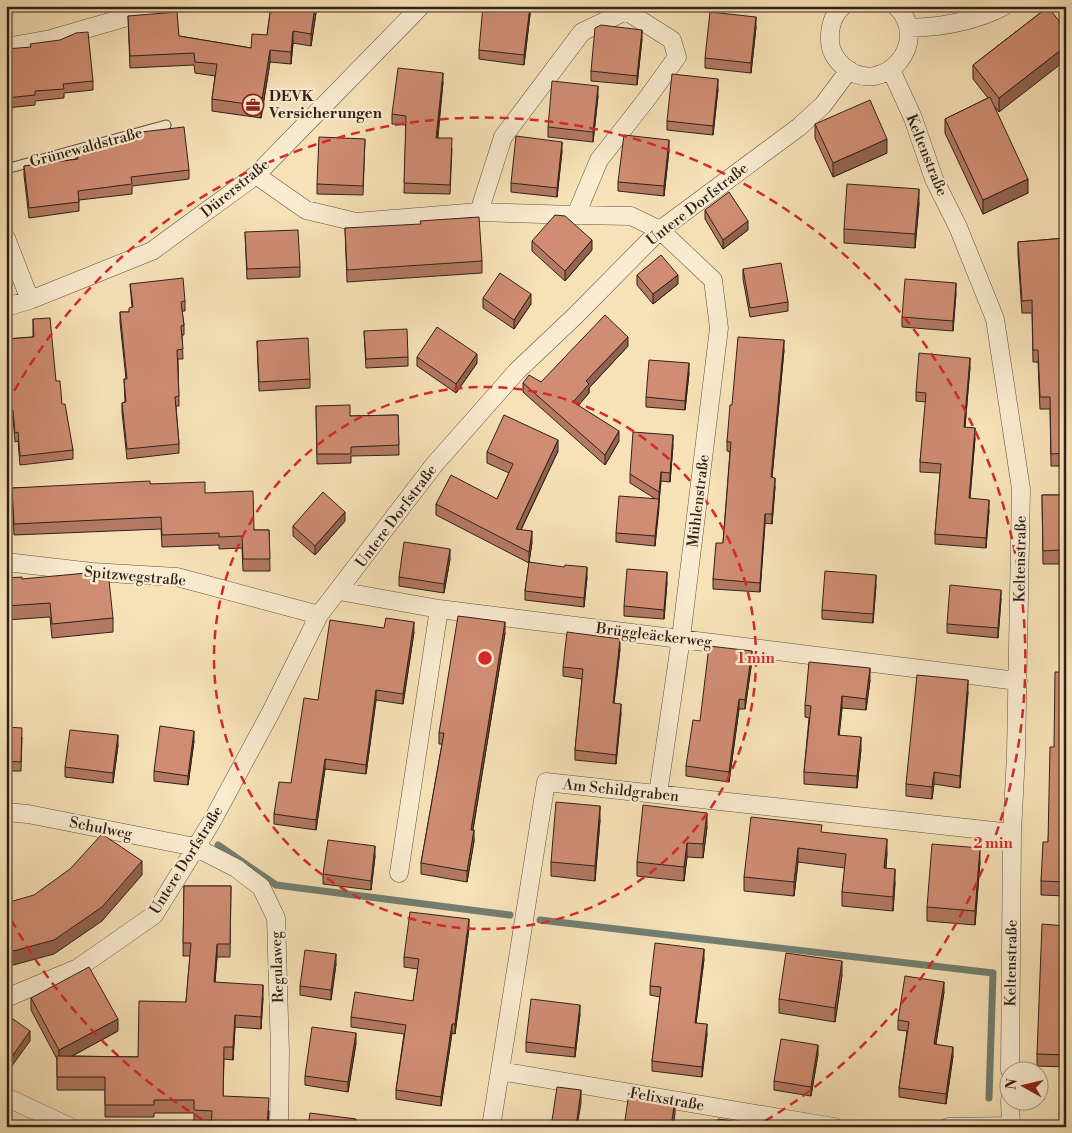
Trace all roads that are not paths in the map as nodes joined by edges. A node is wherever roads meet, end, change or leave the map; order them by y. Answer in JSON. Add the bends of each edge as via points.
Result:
{"nodes":[{"id":1,"x":166,"y":6,"type":"edge"},
{"id":2,"x":421,"y":6,"type":"edge"},
{"id":3,"x":896,"y":6,"type":"edge"},
{"id":4,"x":1004,"y":6,"type":"edge"},
{"id":5,"x":838,"y":8,"type":"edge"},
{"id":6,"x":909,"y":28,"type":"junction"},
{"id":7,"x":6,"y":47,"type":"edge"},
{"id":8,"x":848,"y":70,"type":"junction"},
{"id":9,"x":891,"y":70,"type":"junction"},
{"id":10,"x":166,"y":125,"type":"dead end"},
{"id":11,"x":6,"y":169,"type":"edge"},
{"id":12,"x":256,"y":175,"type":"junction"},
{"id":13,"x":479,"y":212,"type":"junction"},
{"id":14,"x":576,"y":214,"type":"junction"},
{"id":15,"x":660,"y":230,"type":"junction"},
{"id":16,"x":6,"y":238,"type":"edge"},
{"id":17,"x":30,"y":300,"type":"junction"},
{"id":18,"x":6,"y":306,"type":"edge"},
{"id":19,"x":6,"y":562,"type":"edge"},
{"id":20,"x":339,"y":591,"type":"junction"},
{"id":21,"x":439,"y":609,"type":"junction"},
{"id":22,"x":319,"y":615,"type":"junction"},
{"id":23,"x":681,"y":638,"type":"junction"},
{"id":24,"x":1018,"y":681,"type":"junction"},
{"id":25,"x":658,"y":794,"type":"junction"},
{"id":26,"x":6,"y":812,"type":"edge"},
{"id":27,"x":1012,"y":833,"type":"junction"},
{"id":28,"x":195,"y":847,"type":"junction"},
{"id":29,"x":399,"y":873,"type":"dead end"},
{"id":30,"x":6,"y":998,"type":"edge"},
{"id":31,"x":1010,"y":1060,"type":"edge"},
{"id":32,"x":500,"y":1071,"type":"junction"},
{"id":33,"x":6,"y":1096,"type":"edge"},
{"id":34,"x":1010,"y":1110,"type":"edge"},
{"id":35,"x":1011,"y":1126,"type":"edge"},
{"id":36,"x":70,"y":1127,"type":"edge"},
{"id":37,"x":279,"y":1127,"type":"edge"},
{"id":38,"x":492,"y":1127,"type":"edge"},
{"id":39,"x":834,"y":1127,"type":"edge"},
{"id":40,"x":948,"y":1127,"type":"edge"}],
"edges":[{"from":1,"to":7,"type":"street","via":[[51,39]]},
{"from":2,"to":12,"type":"street","name":"Dürerstraße"},
{"from":3,"to":6,"type":"street"},
{"from":4,"to":6,"type":"street","via":[[988,15],[940,27]]},
{"from":5,"to":8,"type":"street","via":[[831,24],[830,46],[838,61]]},
{"from":6,"to":9,"type":"street","via":[[909,44]]},
{"from":8,"to":9,"type":"street","via":[[868,76]]},
{"from":8,"to":15,"type":"street","name":"Untere Dorfstraße","via":[[823,105],[799,127]]},
{"from":9,"to":24,"type":"street","name":"Keltenstraße","via":[[995,319],[1021,489]]},
{"from":10,"to":11,"type":"lane","name":"Grünewaldstraße"},
{"from":12,"to":13,"type":"street","name":"Mühlenstraße","via":[[306,210],[356,222]]},
{"from":12,"to":17,"type":"street","name":"Dürerstraße","via":[[152,250]]},
{"from":13,"to":14,"type":"street","name":"Mühlenstraße"},
{"from":13,"to":14,"type":"street","via":[[503,137],[582,32],[626,12],[672,40],[677,57],[599,160]]},
{"from":14,"to":15,"type":"street","name":"Mühlenstraße","via":[[631,216]]},
{"from":15,"to":20,"type":"street","name":"Untere Dorfstraße","via":[[517,371],[434,465]]},
{"from":15,"to":23,"type":"street","name":"Mühlenstraße","via":[[713,280],[719,328]]},
{"from":16,"to":17,"type":"street"},
{"from":17,"to":18,"type":"street","name":"Dürerstraße"},
{"from":19,"to":22,"type":"street","name":"Spitzwegstraße","via":[[177,577]]},
{"from":20,"to":21,"type":"street","name":"Brüggleäckerweg"},
{"from":20,"to":22,"type":"street","name":"Untere Dorfstraße"},
{"from":21,"to":23,"type":"street","name":"Brüggleäckerweg"},
{"from":21,"to":29,"type":"street"},
{"from":22,"to":28,"type":"street","name":"Untere Dorfstraße","via":[[271,712]]},
{"from":23,"to":24,"type":"street","name":"Brüggleäckerweg"},
{"from":23,"to":25,"type":"street","name":"Mühlenstraße"},
{"from":24,"to":27,"type":"street","name":"Keltenstraße"},
{"from":25,"to":27,"type":"street","name":"Am Schildgraben"},
{"from":25,"to":32,"type":"street","name":"Am Schildgraben","via":[[546,782]]},
{"from":26,"to":28,"type":"street","name":"Schulweg"},
{"from":27,"to":31,"type":"street","name":"Keltenstraße"},
{"from":28,"to":30,"type":"street","name":"Untere Dorfstraße","via":[[154,915],[78,968]]},
{"from":28,"to":37,"type":"street","name":"Regulaweg","via":[[236,868],[261,887],[276,918]]},
{"from":32,"to":38,"type":"street","name":"Am Schildgraben"},
{"from":32,"to":39,"type":"street","name":"Felixstraße"},
{"from":33,"to":36,"type":"street"},
{"from":34,"to":35,"type":"street"},
{"from":35,"to":40,"type":"street"}]}
